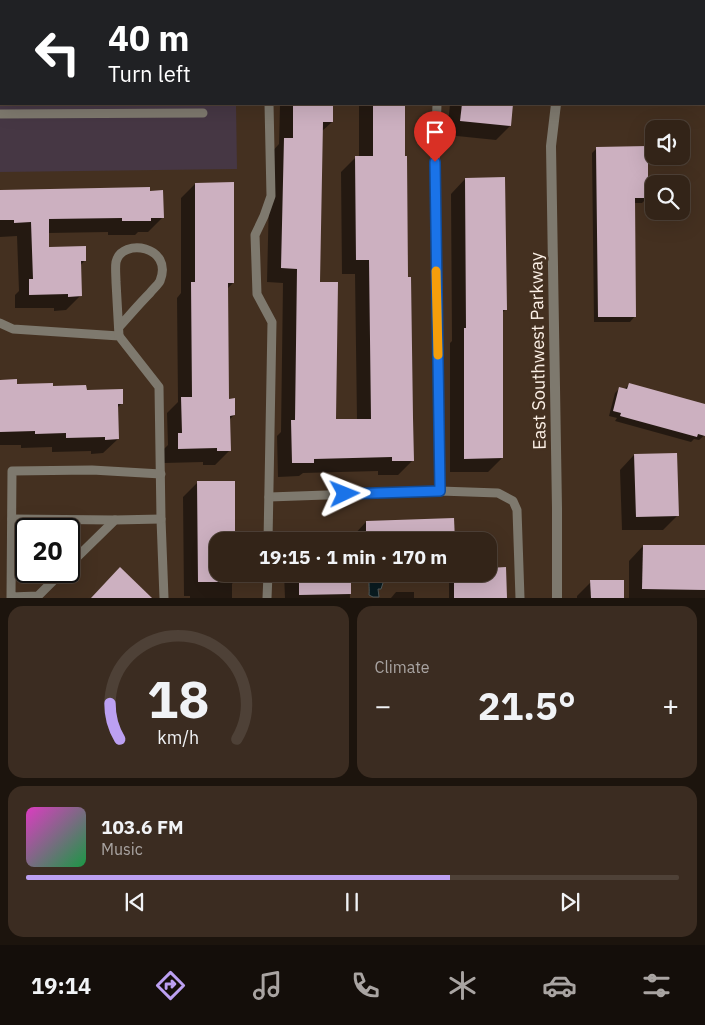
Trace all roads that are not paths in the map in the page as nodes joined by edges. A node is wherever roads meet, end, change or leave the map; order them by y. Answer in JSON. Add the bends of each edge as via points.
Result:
{"nodes":[{"id":1,"x":269,"y":105,"type":"edge"},
{"id":2,"x":437,"y":105,"type":"edge"},
{"id":3,"x":556,"y":105,"type":"edge"},
{"id":4,"x":203,"y":113,"type":"dead end"},
{"id":5,"x":0,"y":114,"type":"edge"},
{"id":6,"x":0,"y":322,"type":"edge"},
{"id":7,"x":119,"y":331,"type":"junction"},
{"id":8,"x":160,"y":474,"type":"junction"},
{"id":9,"x":440,"y":491,"type":"junction"},
{"id":10,"x":269,"y":497,"type":"junction"},
{"id":11,"x":12,"y":519,"type":"junction"},
{"id":12,"x":161,"y":519,"type":"junction"},
{"id":13,"x":114,"y":520,"type":"junction"},
{"id":14,"x":268,"y":532,"type":"edge"},
{"id":15,"x":80,"y":554,"type":"edge"},
{"id":16,"x":268,"y":582,"type":"edge"},
{"id":17,"x":51,"y":583,"type":"edge"},
{"id":18,"x":164,"y":598,"type":"edge"},
{"id":19,"x":267,"y":598,"type":"edge"},
{"id":20,"x":520,"y":598,"type":"edge"},
{"id":21,"x":557,"y":598,"type":"edge"}],
"edges":[{"from":1,"to":10,"type":"lane","via":[[271,196],[255,235],[257,294],[272,322]]},
{"from":2,"to":9,"type":"lane"},
{"from":3,"to":21,"type":"street","name":"East Southwest Parkway","via":[[551,146]]},
{"from":4,"to":5,"type":"lane"},
{"from":6,"to":7,"type":"lane","via":[[12,329]]},
{"from":7,"to":7,"type":"lane","via":[[116,263],[120,254],[140,247],[155,254],[163,266],[159,282]]},
{"from":7,"to":8,"type":"lane","via":[[159,387]]},
{"from":8,"to":11,"type":"lane","via":[[92,470],[12,471]]},
{"from":8,"to":12,"type":"lane"},
{"from":9,"to":10,"type":"lane"},
{"from":9,"to":20,"type":"lane","via":[[498,493],[513,501],[517,510]]},
{"from":10,"to":14,"type":"lane"},
{"from":11,"to":13,"type":"lane"},
{"from":11,"to":17,"type":"lane","via":[[11,597],[38,596]]},
{"from":12,"to":13,"type":"lane"},
{"from":12,"to":18,"type":"lane"},
{"from":13,"to":15,"type":"lane"},
{"from":16,"to":19,"type":"lane"}]}
